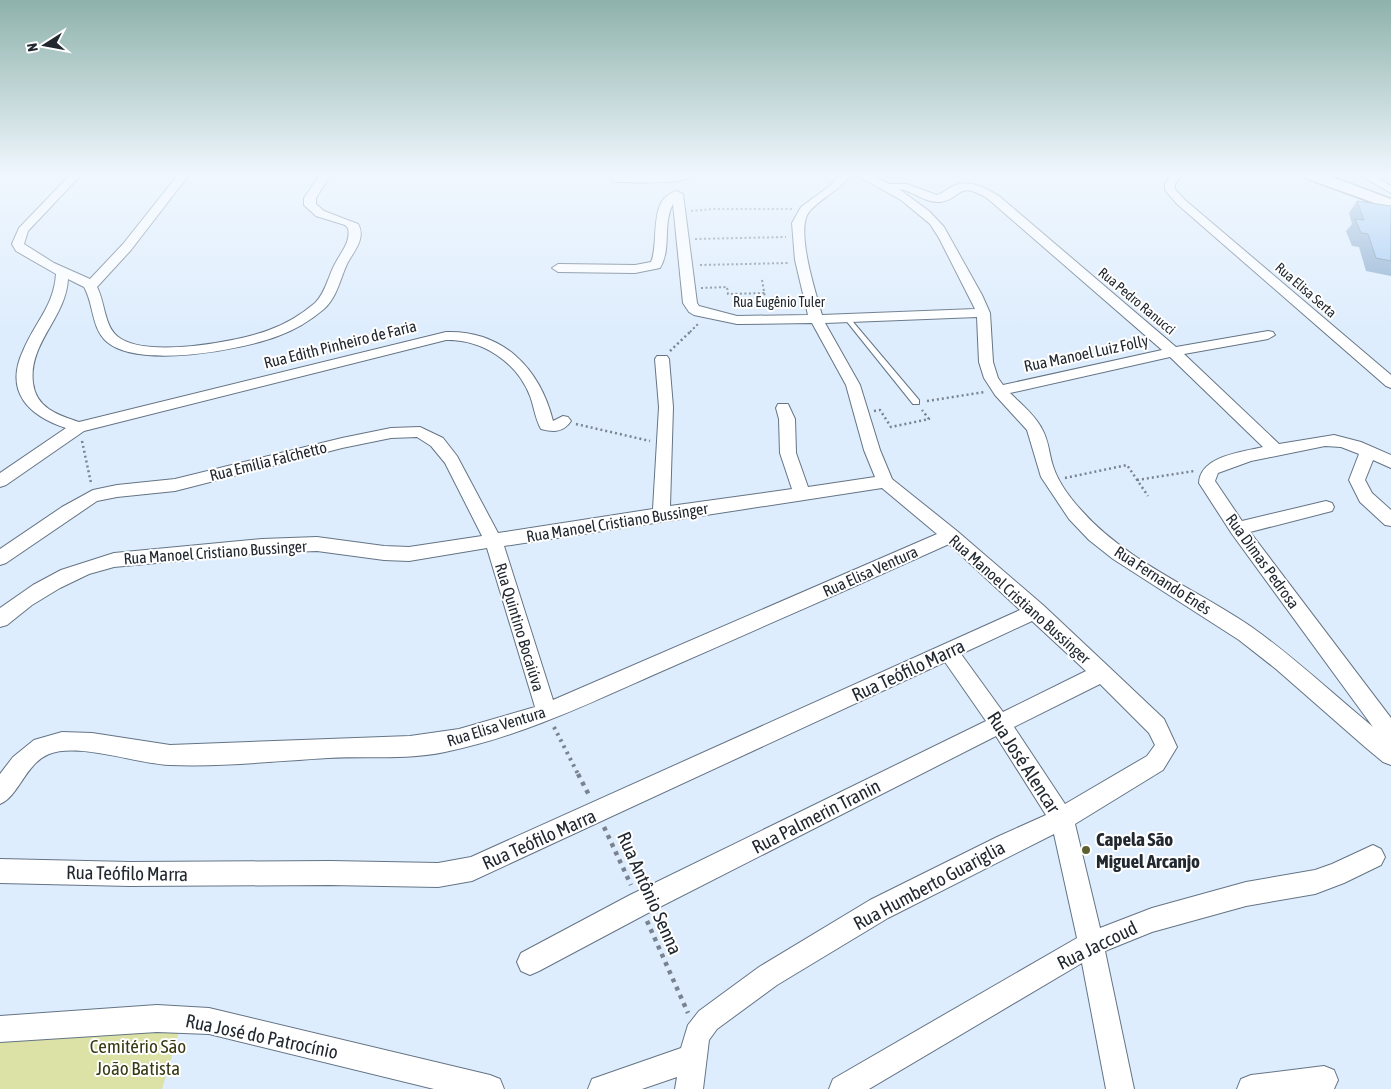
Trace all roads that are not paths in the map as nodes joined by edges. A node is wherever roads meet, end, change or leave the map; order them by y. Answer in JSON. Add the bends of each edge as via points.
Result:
{"nodes":[{"id":1,"x":26,"y":227,"type":"edge"},
{"id":2,"x":143,"y":227,"type":"edge"},
{"id":3,"x":354,"y":227,"type":"edge"},
{"id":4,"x":662,"y":227,"type":"edge"},
{"id":5,"x":682,"y":227,"type":"edge"},
{"id":6,"x":798,"y":227,"type":"edge"},
{"id":7,"x":938,"y":227,"type":"edge"},
{"id":8,"x":1026,"y":227,"type":"edge"},
{"id":9,"x":1210,"y":227,"type":"edge"},
{"id":10,"x":558,"y":268,"type":"dead end"},
{"id":11,"x":62,"y":273,"type":"junction"},
{"id":12,"x":90,"y":287,"type":"junction"},
{"id":13,"x":983,"y":313,"type":"junction"},
{"id":14,"x":846,"y":318,"type":"junction"},
{"id":15,"x":816,"y":319,"type":"junction"},
{"id":16,"x":1268,"y":335,"type":"dead end"},
{"id":17,"x":1173,"y":352,"type":"junction"},
{"id":18,"x":662,"y":359,"type":"road end"},
{"id":19,"x":1391,"y":383,"type":"edge"},
{"id":20,"x":1000,"y":390,"type":"junction"},
{"id":21,"x":916,"y":402,"type":"dead end"},
{"id":22,"x":784,"y":408,"type":"dead end"},
{"id":23,"x":563,"y":422,"type":"road end"},
{"id":24,"x":79,"y":427,"type":"junction"},
{"id":25,"x":1278,"y":451,"type":"junction"},
{"id":26,"x":1368,"y":452,"type":"junction"},
{"id":27,"x":1391,"y":462,"type":"edge"},
{"id":28,"x":0,"y":480,"type":"edge"},
{"id":29,"x":885,"y":482,"type":"junction"},
{"id":30,"x":802,"y":494,"type":"junction"},
{"id":31,"x":1326,"y":508,"type":"dead end"},
{"id":32,"x":661,"y":514,"type":"junction"},
{"id":33,"x":1391,"y":520,"type":"edge"},
{"id":34,"x":1238,"y":529,"type":"junction"},
{"id":35,"x":951,"y":536,"type":"junction"},
{"id":36,"x":494,"y":542,"type":"junction"},
{"id":37,"x":0,"y":558,"type":"edge"},
{"id":38,"x":1036,"y":611,"type":"junction"},
{"id":39,"x":0,"y":619,"type":"edge"},
{"id":40,"x":948,"y":651,"type":"junction"},
{"id":41,"x":1102,"y":673,"type":"junction"},
{"id":42,"x":547,"y":712,"type":"junction"},
{"id":43,"x":1000,"y":724,"type":"junction"},
{"id":44,"x":1157,"y":726,"type":"joint"},
{"id":45,"x":1391,"y":735,"type":"edge"},
{"id":46,"x":1391,"y":756,"type":"edge"},
{"id":47,"x":0,"y":793,"type":"edge"},
{"id":48,"x":1062,"y":820,"type":"junction"},
{"id":49,"x":1373,"y":857,"type":"dead end"},
{"id":50,"x":0,"y":871,"type":"edge"},
{"id":51,"x":1090,"y":944,"type":"junction"},
{"id":52,"x":530,"y":962,"type":"dead end"},
{"id":53,"x":0,"y":1029,"type":"edge"},
{"id":54,"x":695,"y":1046,"type":"junction"},
{"id":55,"x":1324,"y":1080,"type":"dead end"},
{"id":56,"x":490,"y":1089,"type":"edge"},
{"id":57,"x":602,"y":1089,"type":"edge"},
{"id":58,"x":689,"y":1089,"type":"edge"},
{"id":59,"x":843,"y":1089,"type":"edge"},
{"id":60,"x":1120,"y":1089,"type":"edge"},
{"id":61,"x":1251,"y":1089,"type":"edge"}],
"edges":[{"from":1,"to":11,"type":"street","via":[[18,244]]},
{"from":2,"to":12,"type":"street"},
{"from":3,"to":12,"type":"street","via":[[354,242],[321,304],[298,321],[267,336],[228,346],[177,351],[137,349],[119,344],[109,338]]},
{"from":4,"to":10,"type":"street","via":[[656,265],[635,269]]},
{"from":5,"to":15,"type":"street","name":"Rua Eugênio Tuler","via":[[688,288],[692,306],[699,312],[738,320]]},
{"from":6,"to":15,"type":"street","via":[[802,263]]},
{"from":7,"to":13,"type":"street","name":"Rua Fernando Enês","via":[[972,286]]},
{"from":8,"to":17,"type":"street","name":"Rua Pedro Ranucci"},
{"from":9,"to":19,"type":"street","name":"Rua Elisa Serta"},
{"from":11,"to":12,"type":"street","via":[[84,280]]},
{"from":11,"to":24,"type":"street","via":[[60,297],[25,365],[25,388],[36,409]]},
{"from":13,"to":14,"type":"street","name":"Rua Eugênio Tuler"},
{"from":13,"to":20,"type":"street","name":"Rua Fernando Enês","via":[[987,365]]},
{"from":14,"to":15,"type":"street","name":"Rua Eugênio Tuler"},
{"from":14,"to":21,"type":"lane"},
{"from":15,"to":29,"type":"street","via":[[853,386]]},
{"from":16,"to":17,"type":"street","name":"Rua Manoel Luiz Folly"},
{"from":17,"to":20,"type":"street","name":"Rua Manoel Luiz Folly"},
{"from":17,"to":25,"type":"street","name":"Rua Pedro Ranucci"},
{"from":18,"to":32,"type":"street","via":[[666,407]]},
{"from":20,"to":46,"type":"street","name":"Rua Fernando Enês","via":[[1034,428],[1057,492],[1096,535],[1130,562],[1246,634]]},
{"from":22,"to":30,"type":"street","via":[[788,453]]},
{"from":23,"to":24,"type":"street","name":"Rua Edith Pinheiro de Faria","via":[[555,427],[546,425],[534,387],[506,354],[478,338],[456,335]]},
{"from":24,"to":28,"type":"street"},
{"from":25,"to":26,"type":"street","via":[[1321,440],[1339,441]]},
{"from":25,"to":34,"type":"street","name":"Rua Dimas Pedrosa","via":[[1229,461],[1212,468],[1207,475],[1207,483]]},
{"from":26,"to":27,"type":"street"},
{"from":26,"to":33,"type":"street","via":[[1358,485]]},
{"from":29,"to":30,"type":"street","name":"Rua Manoel Cristiano Bussinger"},
{"from":29,"to":35,"type":"street","name":"Rua Manoel Cristiano Bussinger"},
{"from":30,"to":32,"type":"street","name":"Rua Manoel Cristiano Bussinger"},
{"from":31,"to":34,"type":"street"},
{"from":32,"to":36,"type":"street","name":"Rua Manoel Cristiano Bussinger"},
{"from":34,"to":45,"type":"street","name":"Rua Dimas Pedrosa"},
{"from":35,"to":38,"type":"street","name":"Rua Manoel Cristiano Bussinger"},
{"from":35,"to":42,"type":"street","name":"Rua Elisa Ventura"},
{"from":36,"to":37,"type":"street","name":"Rua Emília Falchetto","via":[[451,460],[437,442],[420,432],[342,443],[175,485],[93,496]]},
{"from":36,"to":39,"type":"street","name":"Rua Manoel Cristiano Bussinger","via":[[409,554],[317,544],[114,560],[65,574]]},
{"from":36,"to":42,"type":"street","name":"Rua Quintino Bocaiúva"},
{"from":38,"to":40,"type":"street","name":"Rua Teófilo Marra"},
{"from":38,"to":41,"type":"street","name":"Rua Manoel Cristiano Bussinger"},
{"from":40,"to":43,"type":"street","name":"Rua José Alencar"},
{"from":40,"to":50,"type":"street","name":"Rua Teófilo Marra","via":[[472,869],[438,875]]},
{"from":41,"to":43,"type":"street","name":"Rua Palmerin Tranin"},
{"from":41,"to":44,"type":"street","name":"Rua Manoel Cristiano Bussinger"},
{"from":42,"to":47,"type":"street","name":"Rua Elisa Ventura","via":[[444,743],[403,747],[210,756],[166,755],[59,742],[41,747],[20,763]]},
{"from":43,"to":48,"type":"street","name":"Rua José Alencar"},
{"from":43,"to":52,"type":"street","name":"Rua Palmerin Tranin","via":[[639,904]]},
{"from":44,"to":48,"type":"street","name":"Rua Humberto Guariglia","via":[[1166,747],[1155,763]]},
{"from":48,"to":51,"type":"street","name":"Rua José Alencar"},
{"from":48,"to":54,"type":"street","name":"Rua Humberto Guariglia","via":[[879,909],[768,976],[716,1014]]},
{"from":49,"to":51,"type":"street","name":"Rua Jaccoud","via":[[1315,882],[1246,894],[1152,920]]},
{"from":51,"to":59,"type":"street","name":"Rua Jaccoud"},
{"from":51,"to":60,"type":"street","name":"Rua José Alencar"},
{"from":53,"to":56,"type":"street","name":"Rua José do Patrocínio","via":[[191,1018]]},
{"from":54,"to":57,"type":"street"},
{"from":54,"to":58,"type":"street"},
{"from":55,"to":61,"type":"street"}]}
